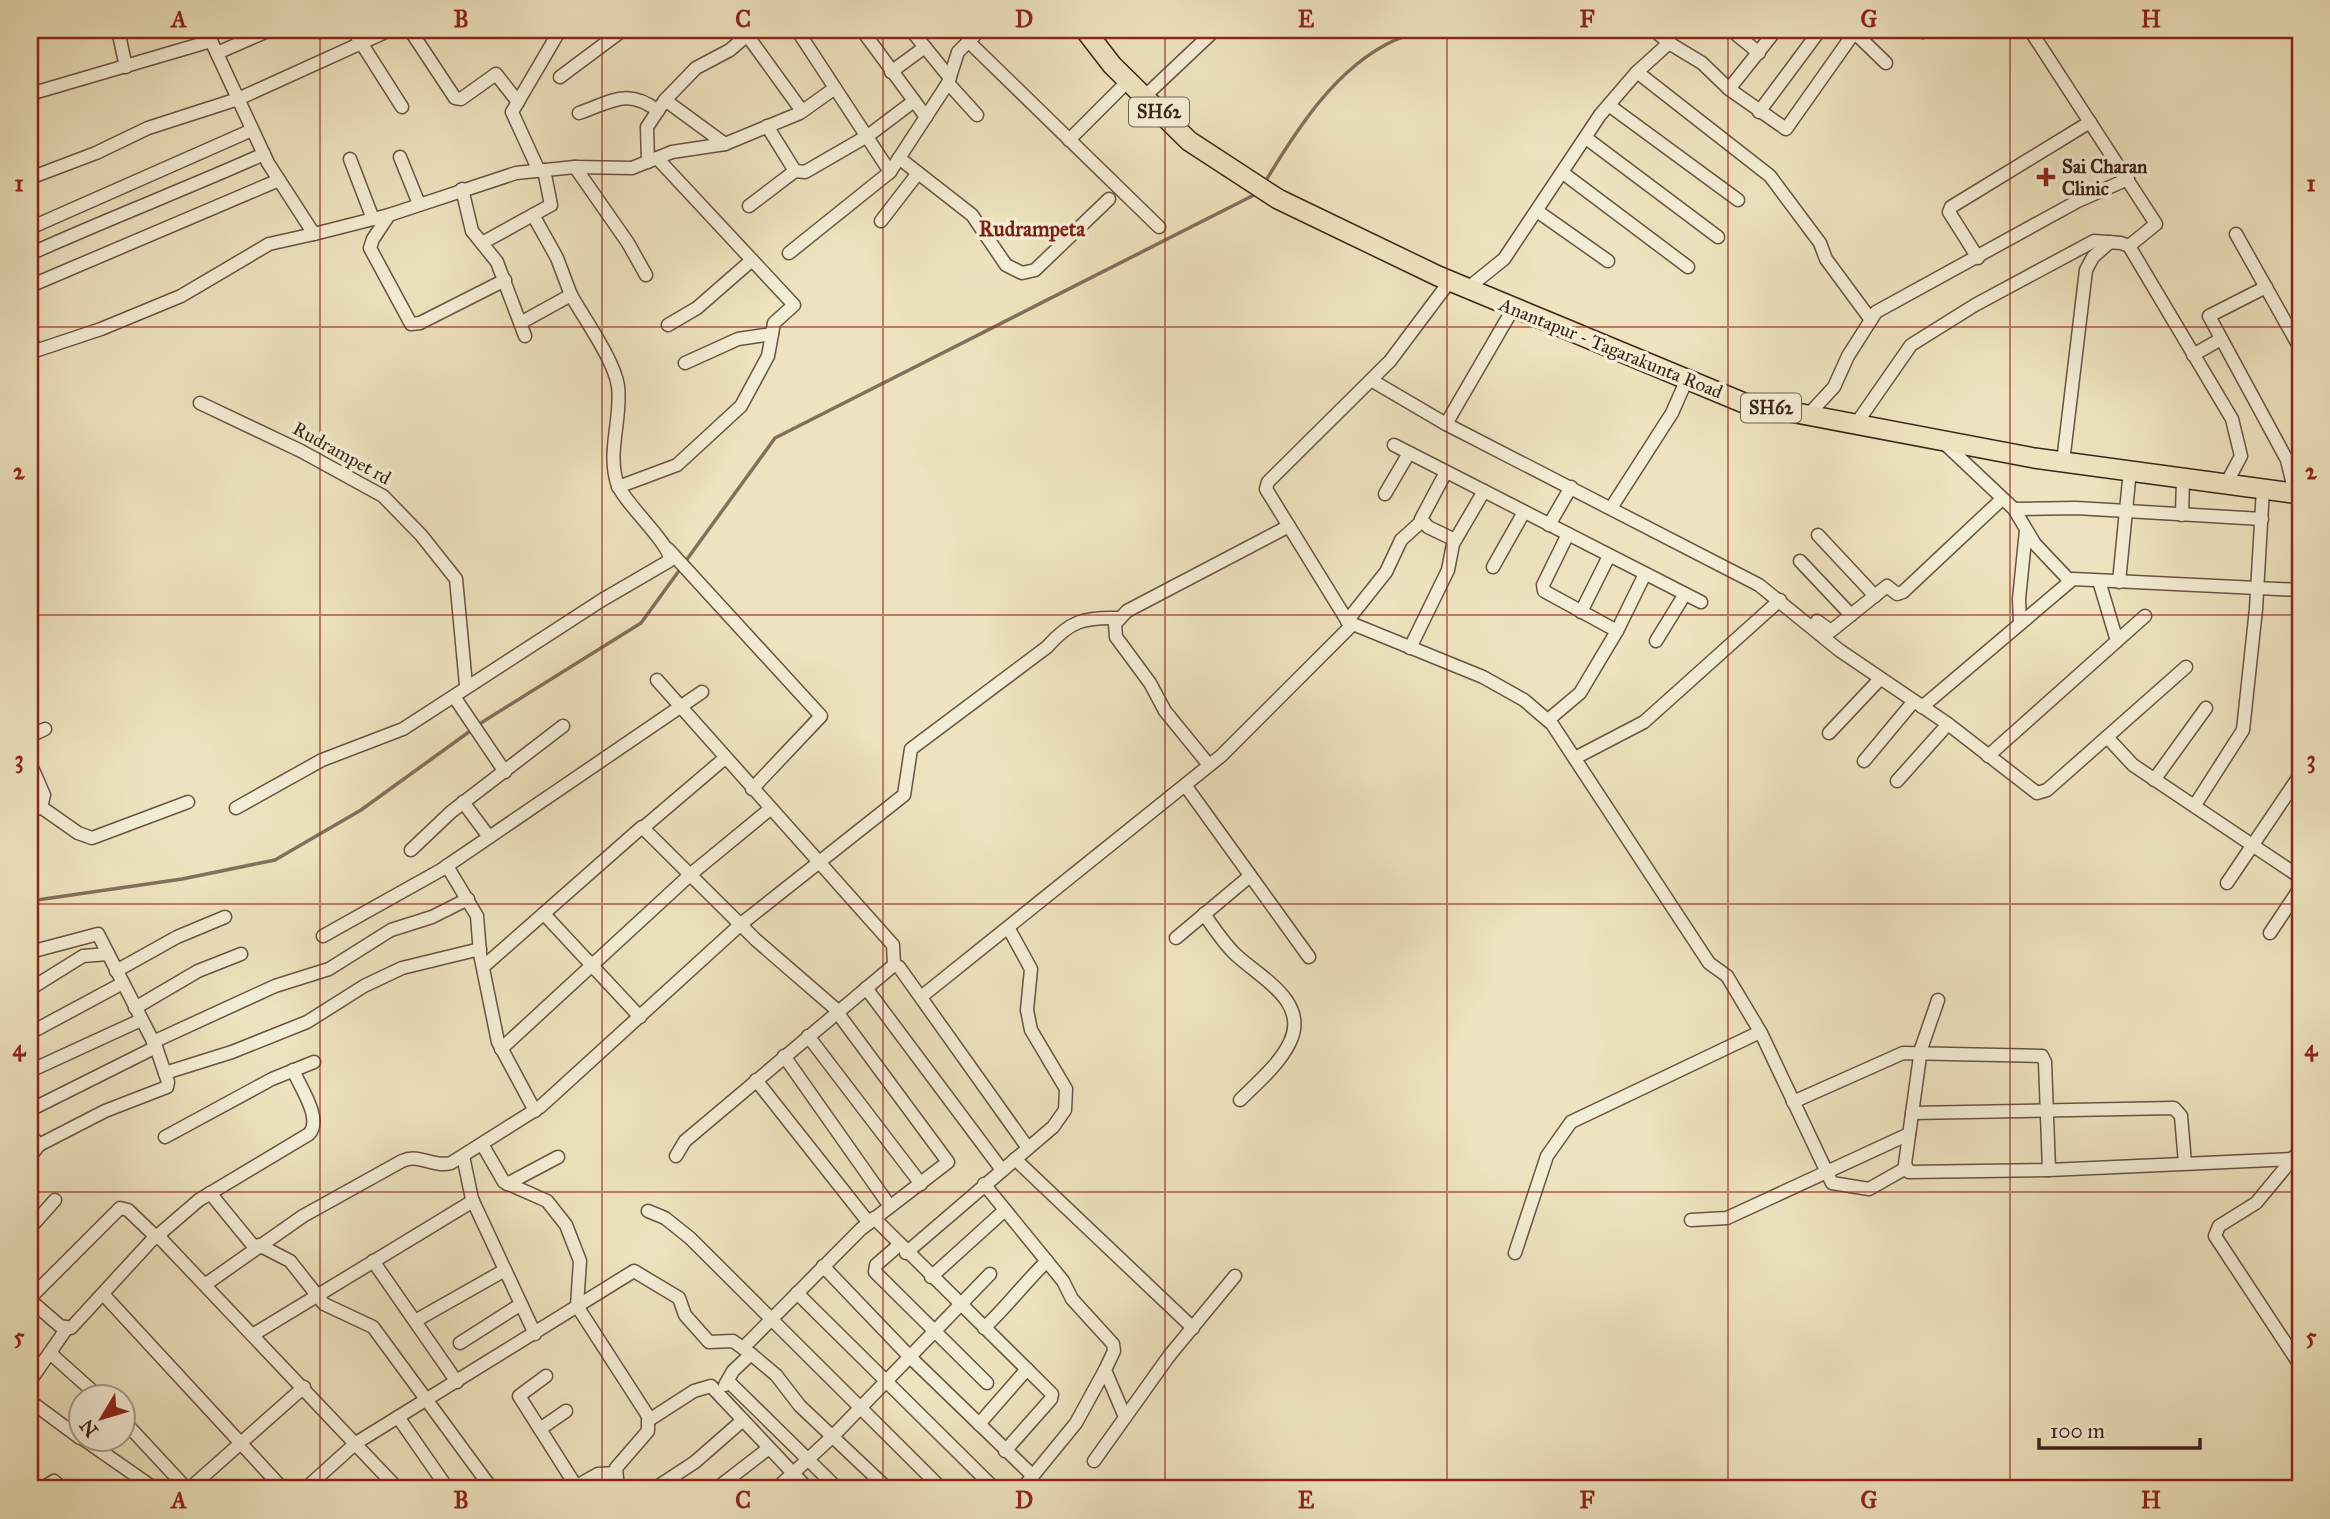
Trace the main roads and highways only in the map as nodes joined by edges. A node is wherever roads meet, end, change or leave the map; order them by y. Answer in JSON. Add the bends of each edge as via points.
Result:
{"nodes":[{"id":1,"x":1085,"y":30,"type":"edge"},
{"id":2,"x":2298,"y":494,"type":"edge"}],
"edges":[{"from":1,"to":2,"type":"main road","name":"Anantapur - Tagarakunta Road","number":"SH62","via":[[1189,141],[1278,199],[1459,285],[1744,403],[2063,462]]}]}
